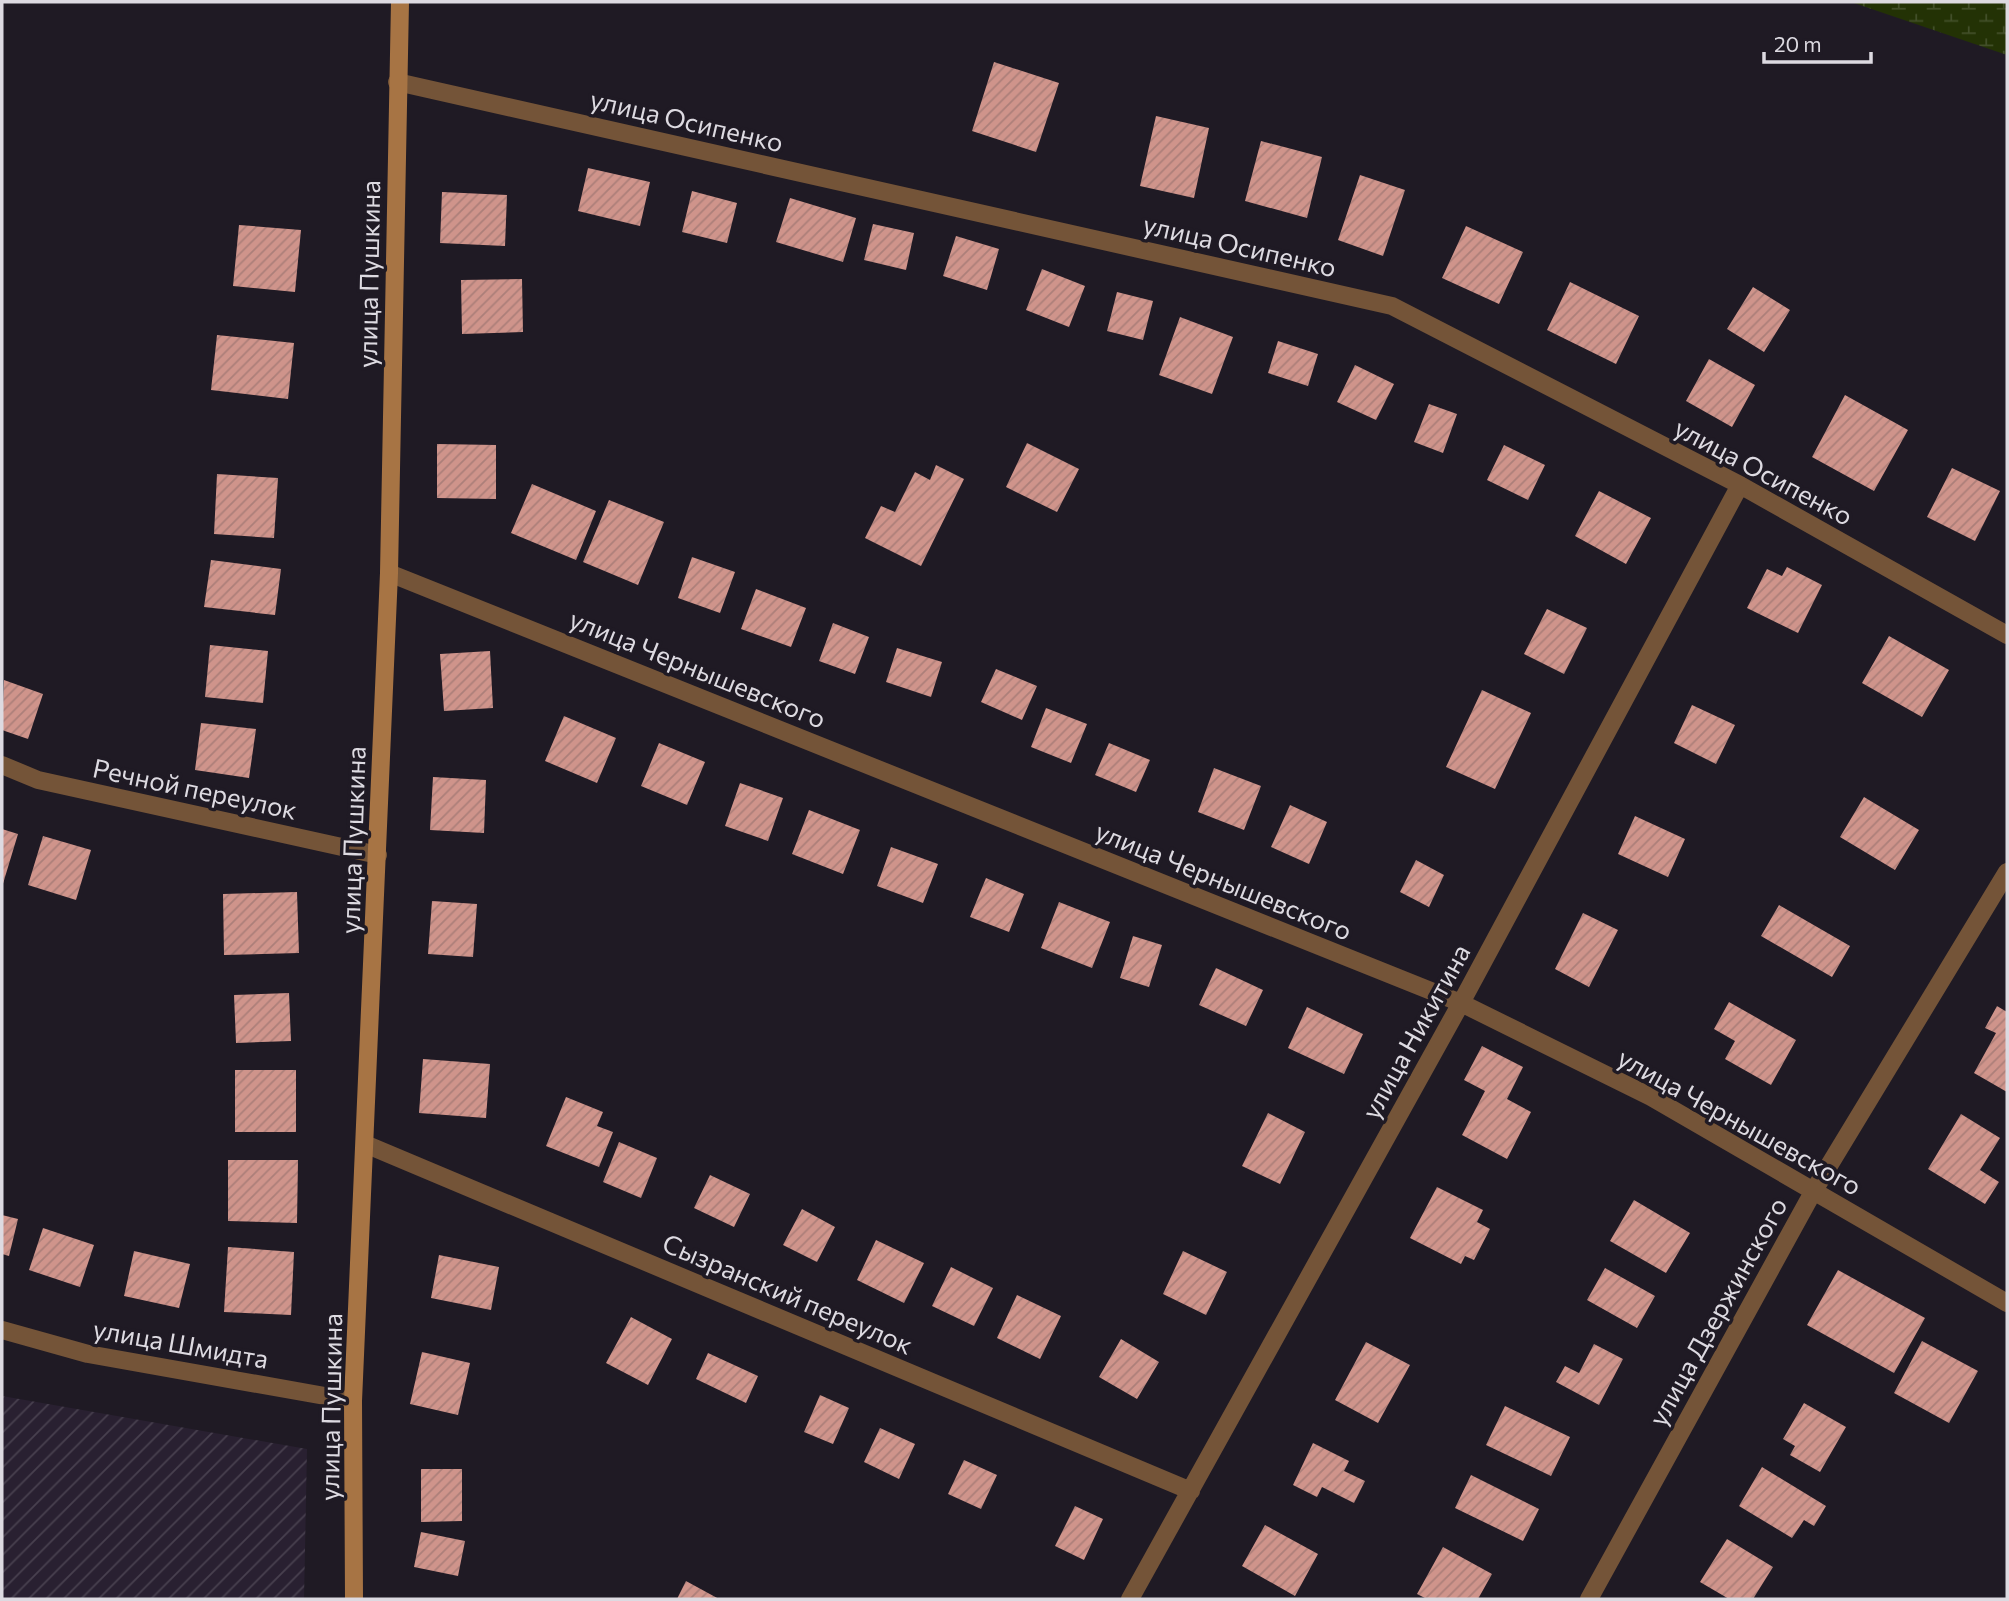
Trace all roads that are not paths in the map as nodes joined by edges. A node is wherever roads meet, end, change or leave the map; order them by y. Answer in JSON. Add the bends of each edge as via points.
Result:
{"nodes":[{"id":1,"x":400,"y":2,"type":"edge"},
{"id":2,"x":397,"y":82,"type":"junction"},
{"id":3,"x":1740,"y":485,"type":"junction"},
{"id":4,"x":389,"y":573,"type":"junction"},
{"id":5,"x":2007,"y":635,"type":"edge"},
{"id":6,"x":2,"y":765,"type":"edge"},
{"id":7,"x":378,"y":855,"type":"junction"},
{"id":8,"x":2007,"y":872,"type":"edge"},
{"id":9,"x":1461,"y":1003,"type":"junction"},
{"id":10,"x":365,"y":1144,"type":"junction"},
{"id":11,"x":1813,"y":1192,"type":"junction"},
{"id":12,"x":2007,"y":1303,"type":"edge"},
{"id":13,"x":2,"y":1330,"type":"edge"},
{"id":14,"x":353,"y":1401,"type":"junction"},
{"id":15,"x":1191,"y":1491,"type":"junction"},
{"id":16,"x":354,"y":1599,"type":"edge"},
{"id":17,"x":1130,"y":1599,"type":"edge"},
{"id":18,"x":1589,"y":1599,"type":"edge"}],
"edges":[{"from":1,"to":2,"type":"main road","name":"улица Пушкина"},
{"from":2,"to":3,"type":"street","name":"улица Осипенко","via":[[1392,306]]},
{"from":2,"to":4,"type":"main road","name":"улица Пушкина"},
{"from":3,"to":5,"type":"street","name":"улица Осипенко"},
{"from":3,"to":9,"type":"street","name":"улица Никитина"},
{"from":4,"to":7,"type":"main road","name":"улица Пушкина"},
{"from":4,"to":9,"type":"street","name":"улица Чернышевского"},
{"from":6,"to":7,"type":"street","name":"Речной переулок","via":[[38,780]]},
{"from":7,"to":10,"type":"main road","name":"улица Пушкина"},
{"from":8,"to":11,"type":"street","name":"улица Дзержинского"},
{"from":9,"to":11,"type":"street","name":"улица Чернышевского","via":[[1651,1097]]},
{"from":9,"to":15,"type":"street","name":"улица Никитина"},
{"from":10,"to":14,"type":"main road","name":"улица Пушкина"},
{"from":10,"to":15,"type":"street","name":"Сызранский переулок"},
{"from":11,"to":12,"type":"street","name":"улица Чернышевского"},
{"from":11,"to":18,"type":"street","name":"улица Дзержинского"},
{"from":13,"to":14,"type":"street","name":"улица Шмидта","via":[[88,1354]]},
{"from":14,"to":16,"type":"main road","name":"улица Пушкина"},
{"from":15,"to":17,"type":"street","name":"улица Никитина"}]}
